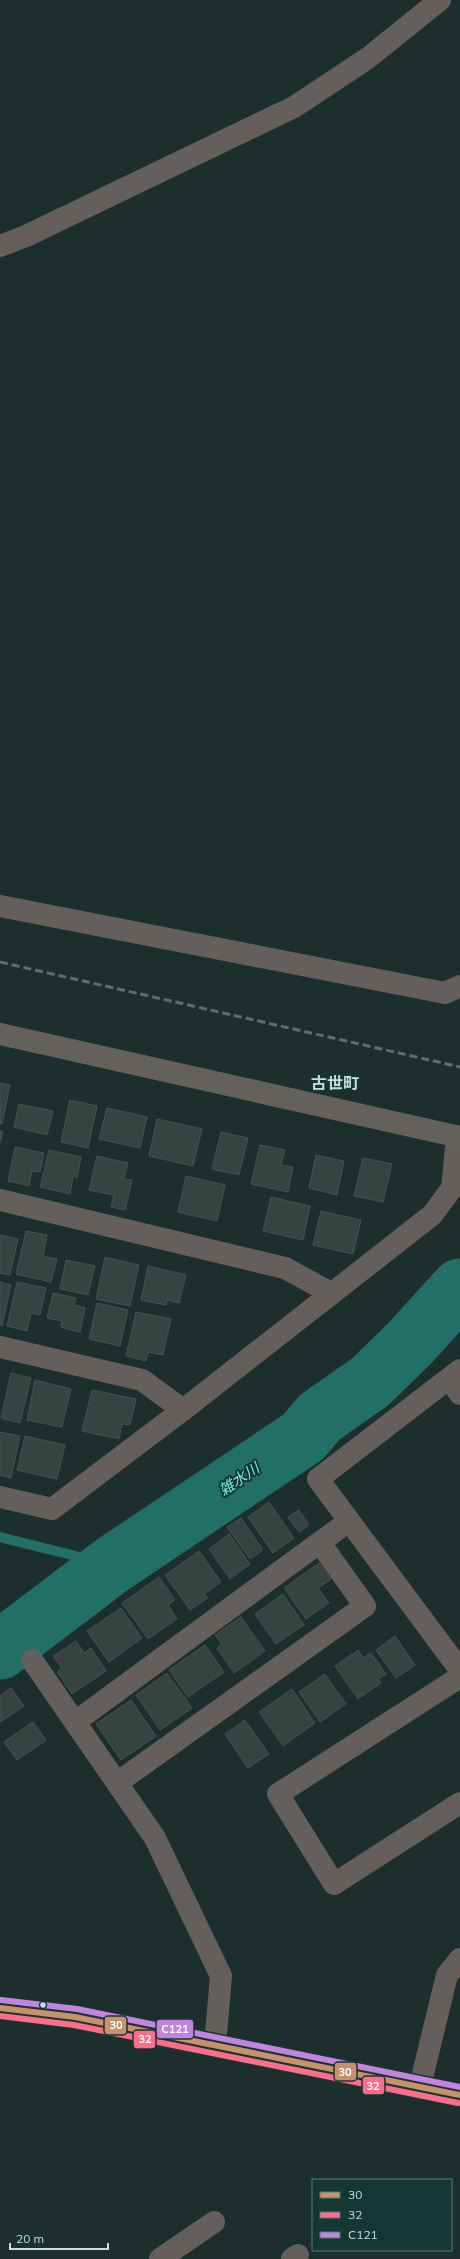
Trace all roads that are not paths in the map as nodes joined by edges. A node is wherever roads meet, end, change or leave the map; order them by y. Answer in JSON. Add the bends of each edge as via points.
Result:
{"nodes":[{"id":1,"x":440,"y":0,"type":"edge"},
{"id":2,"x":0,"y":246,"type":"edge"},
{"id":3,"x":0,"y":906,"type":"edge"},
{"id":4,"x":460,"y":986,"type":"edge"},
{"id":5,"x":0,"y":1034,"type":"edge"},
{"id":6,"x":459,"y":1137,"type":"edge"},
{"id":7,"x":0,"y":1200,"type":"edge"},
{"id":8,"x":331,"y":1293,"type":"junction"},
{"id":9,"x":0,"y":1347,"type":"edge"},
{"id":10,"x":456,"y":1381,"type":"edge"},
{"id":11,"x":183,"y":1410,"type":"junction"},
{"id":12,"x":0,"y":1497,"type":"edge"},
{"id":13,"x":349,"y":1521,"type":"junction"},
{"id":14,"x":320,"y":1543,"type":"junction"},
{"id":15,"x":32,"y":1660,"type":"dead end"},
{"id":16,"x":460,"y":1670,"type":"edge"},
{"id":17,"x":460,"y":1677,"type":"edge"},
{"id":18,"x":75,"y":1722,"type":"junction"},
{"id":19,"x":117,"y":1783,"type":"junction"},
{"id":20,"x":460,"y":1803,"type":"edge"},
{"id":21,"x":460,"y":1959,"type":"edge"},
{"id":22,"x":0,"y":2008,"type":"edge"},
{"id":23,"x":215,"y":2046,"type":"junction"},
{"id":24,"x":420,"y":2086,"type":"junction"},
{"id":25,"x":460,"y":2095,"type":"edge"},
{"id":26,"x":214,"y":2222,"type":"dead end"},
{"id":27,"x":160,"y":2259,"type":"edge"}],
"edges":[{"from":1,"to":2,"type":"street","via":[[368,58],[294,107],[26,236]]},
{"from":3,"to":4,"type":"street","via":[[445,993]]},
{"from":5,"to":6,"type":"street"},
{"from":6,"to":8,"type":"street","via":[[452,1188],[432,1215]]},
{"from":7,"to":8,"type":"street","via":[[285,1268]]},
{"from":8,"to":11,"type":"street"},
{"from":9,"to":11,"type":"street","via":[[142,1380]]},
{"from":10,"to":13,"type":"street","via":[[318,1479]]},
{"from":11,"to":12,"type":"street","via":[[52,1509]]},
{"from":13,"to":14,"type":"street"},
{"from":13,"to":16,"type":"street"},
{"from":14,"to":18,"type":"street"},
{"from":14,"to":19,"type":"street","via":[[365,1606]]},
{"from":15,"to":18,"type":"street"},
{"from":17,"to":20,"type":"street","via":[[278,1794],[334,1884]]},
{"from":18,"to":19,"type":"street"},
{"from":19,"to":23,"type":"street","via":[[155,1838],[221,1976]]},
{"from":21,"to":24,"type":"street","via":[[447,1975]]},
{"from":22,"to":23,"type":"street","via":[[75,2017]]},
{"from":23,"to":24,"type":"street"},
{"from":24,"to":25,"type":"street"},
{"from":26,"to":27,"type":"street"}]}
